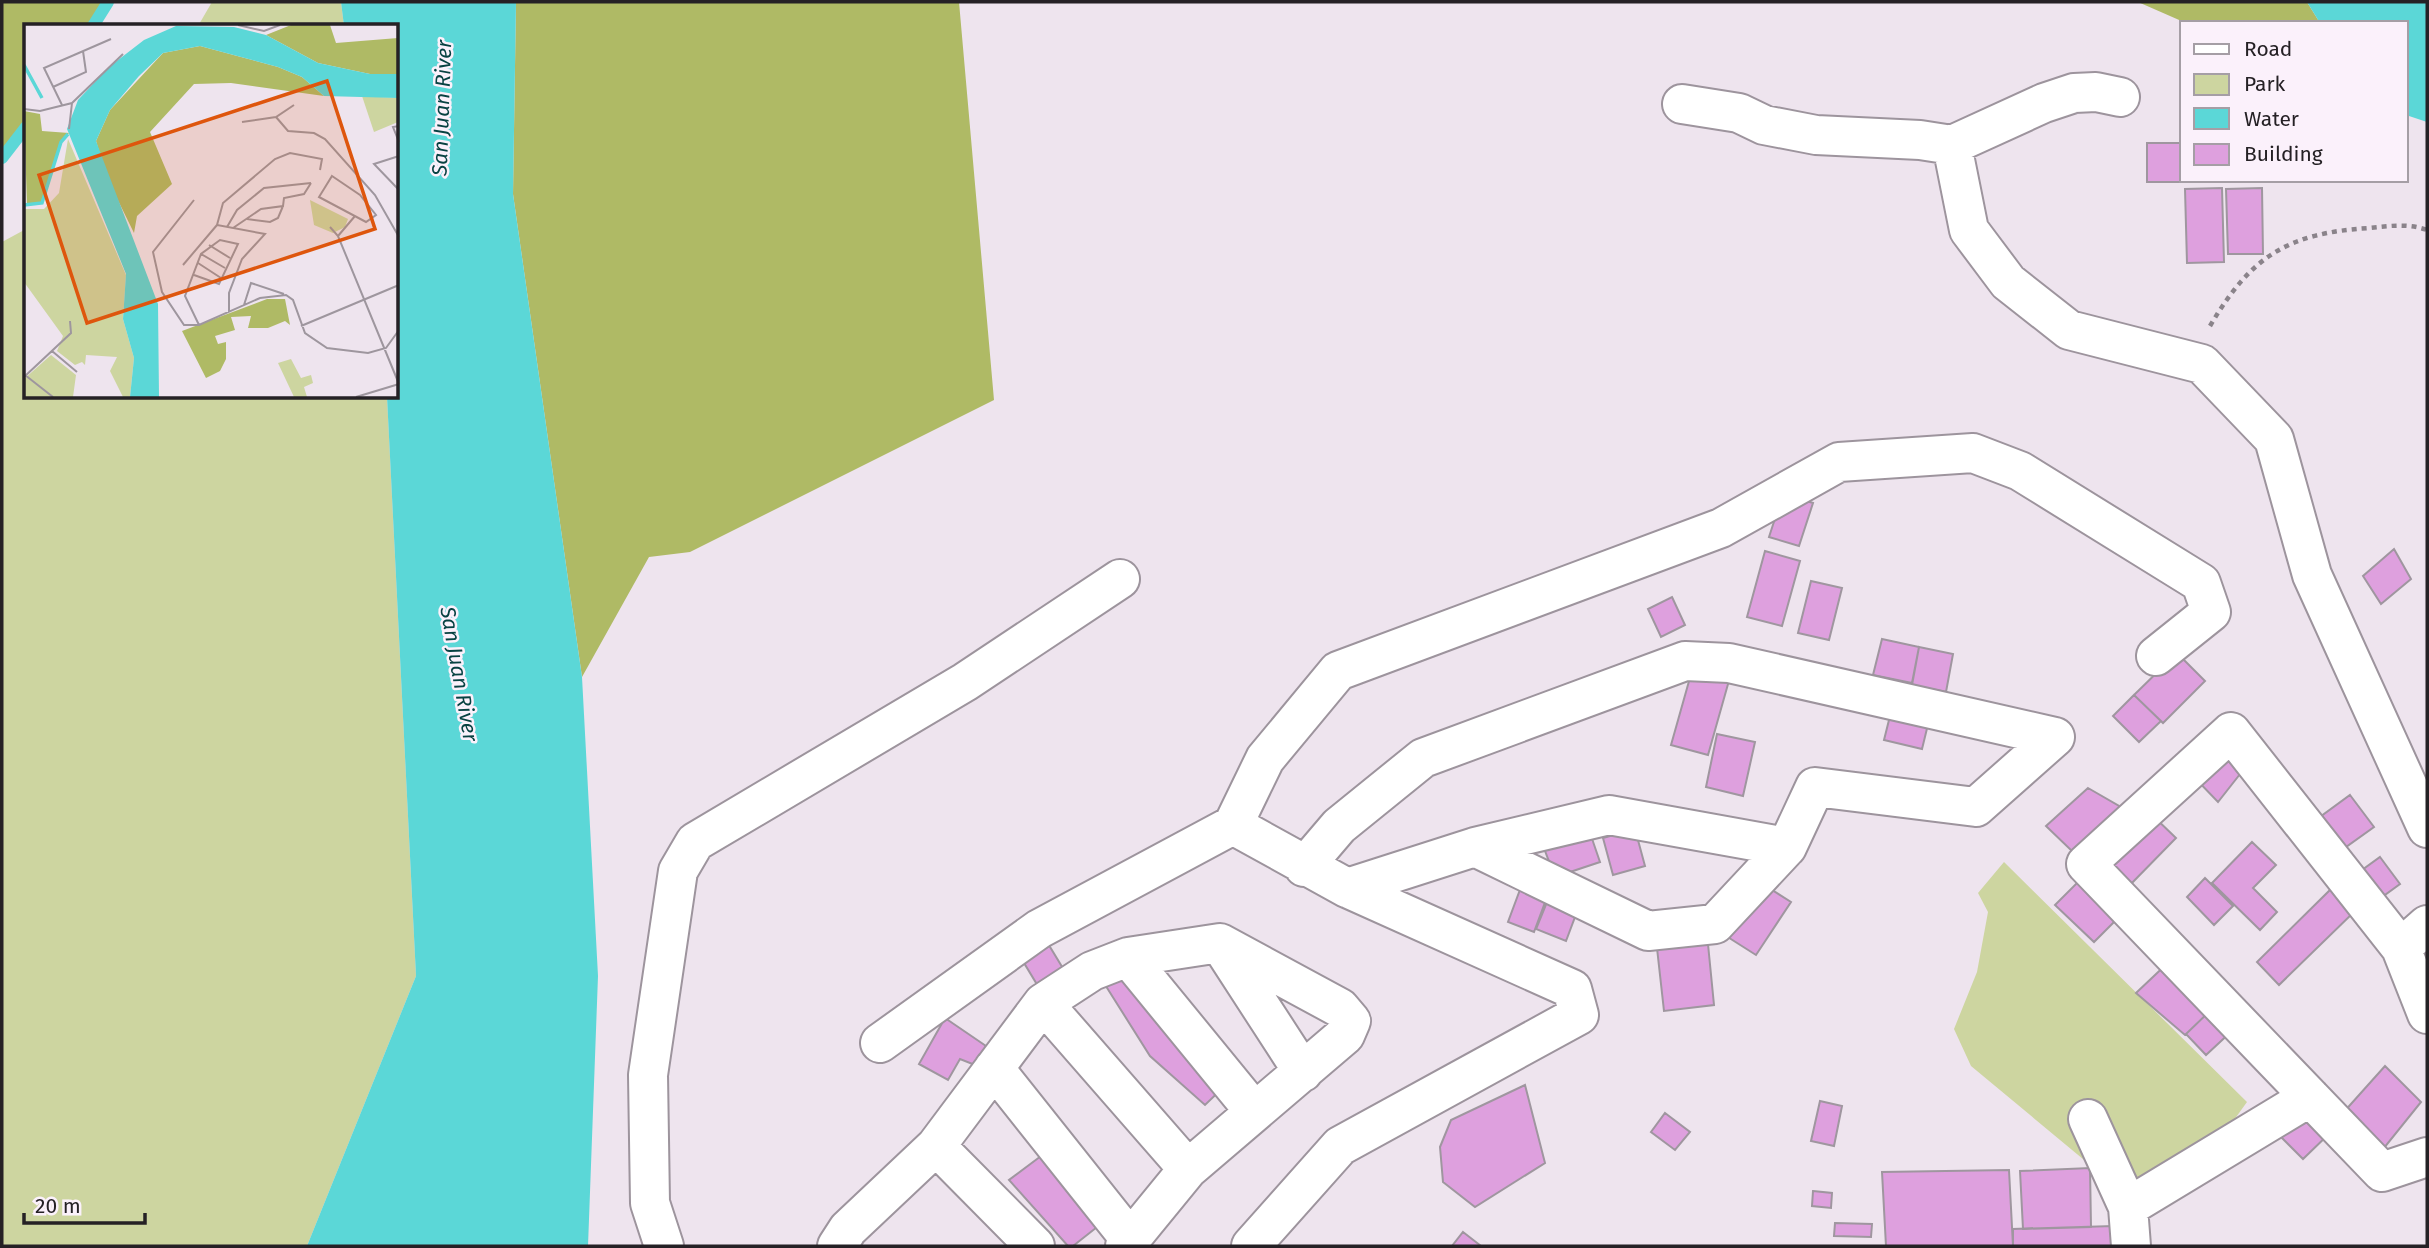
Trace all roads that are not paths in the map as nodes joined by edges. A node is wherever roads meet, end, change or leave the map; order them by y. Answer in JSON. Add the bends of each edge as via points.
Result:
{"nodes":[{"id":1,"x":2120,"y":97,"type":"dead end"},
{"id":2,"x":1682,"y":104,"type":"dead end"},
{"id":3,"x":1952,"y":145,"type":"junction"},
{"id":4,"x":1120,"y":579,"type":"dead end"},
{"id":5,"x":2156,"y":656,"type":"dead end"},
{"id":6,"x":1233,"y":825,"type":"junction"},
{"id":7,"x":2427,"y":828,"type":"edge"},
{"id":8,"x":1475,"y":847,"type":"junction"},
{"id":9,"x":1787,"y":847,"type":"junction"},
{"id":10,"x":1304,"y":867,"type":"junction"},
{"id":11,"x":1346,"y":888,"type":"junction"},
{"id":12,"x":2414,"y":936,"type":"edge"},
{"id":13,"x":1220,"y":943,"type":"junction"},
{"id":14,"x":1128,"y":957,"type":"junction"},
{"id":15,"x":1043,"y":1003,"type":"junction"},
{"id":16,"x":2427,"y":1014,"type":"edge"},
{"id":17,"x":880,"y":1043,"type":"dead end"},
{"id":18,"x":993,"y":1068,"type":"junction"},
{"id":19,"x":1303,"y":1072,"type":"junction"},
{"id":20,"x":2310,"y":1097,"type":"junction"},
{"id":21,"x":1254,"y":1111,"type":"junction"},
{"id":22,"x":2088,"y":1119,"type":"dead end"},
{"id":23,"x":936,"y":1146,"type":"junction"},
{"id":24,"x":2427,"y":1157,"type":"edge"},
{"id":25,"x":1188,"y":1169,"type":"junction"},
{"id":26,"x":2127,"y":1207,"type":"junction"},
{"id":27,"x":1128,"y":1243,"type":"edge"},
{"id":28,"x":664,"y":1246,"type":"edge"},
{"id":29,"x":837,"y":1246,"type":"edge"},
{"id":30,"x":1035,"y":1246,"type":"edge"},
{"id":31,"x":1251,"y":1246,"type":"edge"},
{"id":32,"x":2131,"y":1246,"type":"edge"}],
"edges":[{"from":1,"to":3,"type":"street","via":[[2074,93]]},
{"from":2,"to":3,"type":"street","via":[[1739,113],[1764,125],[1816,135]]},
{"from":3,"to":7,"type":"street","via":[[1969,230],[2008,282],[2069,330],[2202,363],[2274,439],[2312,575]]},
{"from":4,"to":28,"type":"street","via":[[965,682],[695,842],[678,871],[648,1075],[650,1203]]},
{"from":5,"to":6,"type":"street","via":[[2211,612],[2201,583],[2020,471],[1973,453],[1839,462],[1721,528],[1338,671],[1265,760]]},
{"from":6,"to":10,"type":"street"},
{"from":6,"to":17,"type":"street","via":[[1039,929]]},
{"from":8,"to":9,"type":"street","via":[[1609,815]]},
{"from":8,"to":9,"type":"street","via":[[1648,931],[1715,924]]},
{"from":8,"to":11,"type":"street"},
{"from":9,"to":10,"type":"street","via":[[1815,787],[1976,807],[2055,737],[1728,663],[1685,661],[1423,758],[1339,826]]},
{"from":10,"to":11,"type":"street"},
{"from":11,"to":31,"type":"street","via":[[1572,989],[1579,1016],[1340,1146]]},
{"from":12,"to":16,"type":"street"},
{"from":12,"to":20,"type":"street","via":[[2231,732],[2085,864]]},
{"from":13,"to":14,"type":"street"},
{"from":13,"to":19,"type":"street"},
{"from":13,"to":19,"type":"street","via":[[1340,1008],[1351,1021],[1345,1035]]},
{"from":14,"to":15,"type":"street","via":[[1092,971]]},
{"from":14,"to":21,"type":"street"},
{"from":15,"to":18,"type":"street"},
{"from":15,"to":25,"type":"street"},
{"from":18,"to":23,"type":"street"},
{"from":18,"to":27,"type":"street"},
{"from":19,"to":21,"type":"street"},
{"from":20,"to":24,"type":"street","via":[[2382,1172]]},
{"from":20,"to":26,"type":"street"},
{"from":21,"to":25,"type":"street"},
{"from":22,"to":26,"type":"street"},
{"from":23,"to":29,"type":"street","via":[[848,1229]]},
{"from":23,"to":30,"type":"street"},
{"from":25,"to":27,"type":"street"},
{"from":26,"to":32,"type":"street"}]}
